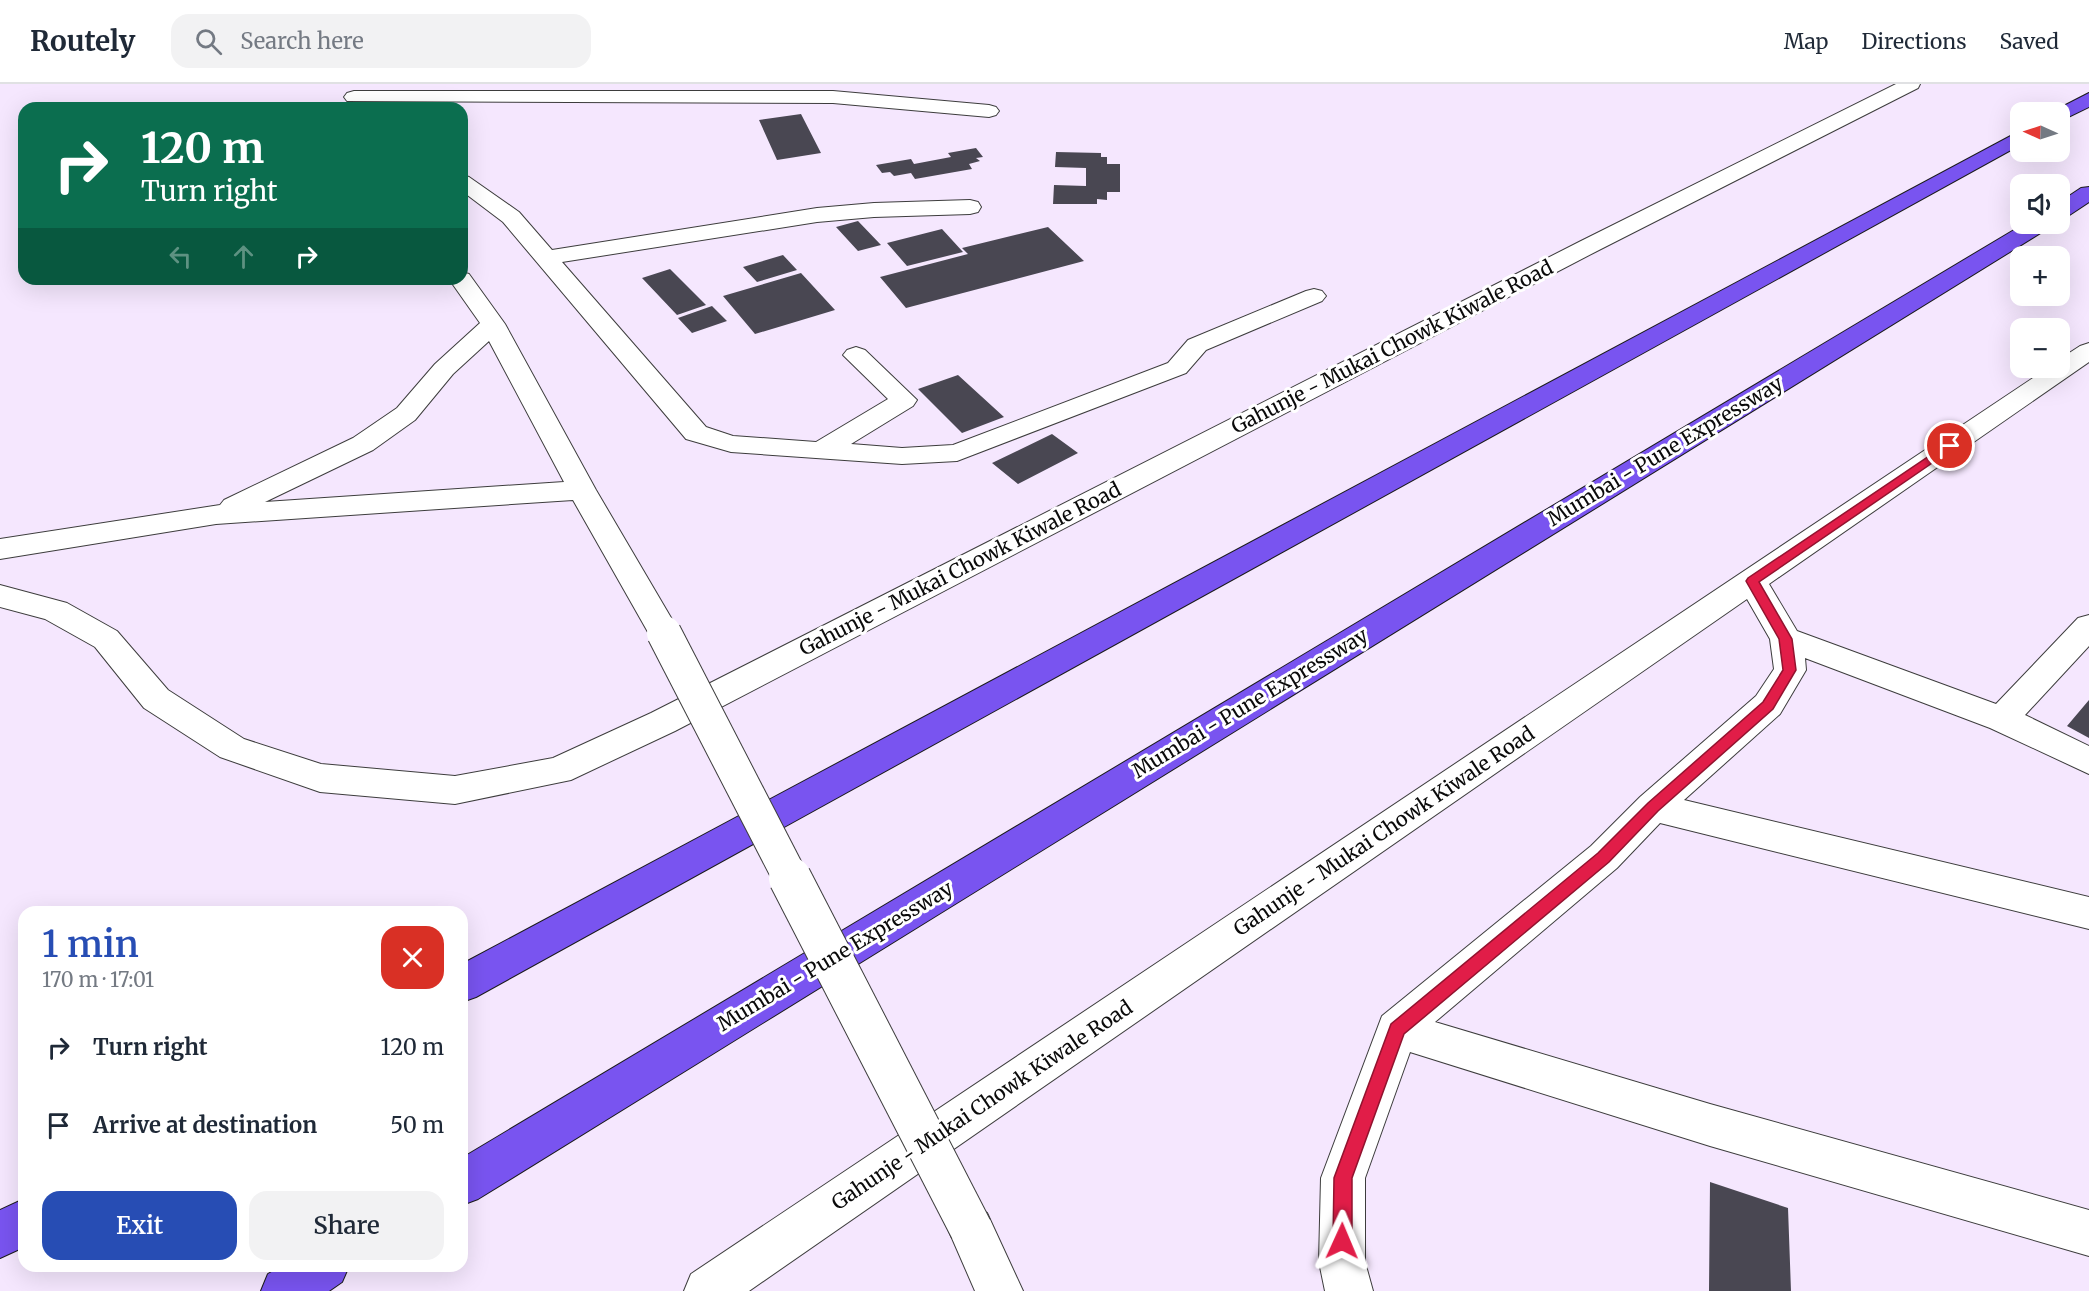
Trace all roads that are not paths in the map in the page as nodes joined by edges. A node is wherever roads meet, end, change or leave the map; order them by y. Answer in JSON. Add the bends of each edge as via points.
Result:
{"nodes":[{"id":1,"x":1911,"y":84,"type":"edge"},
{"id":2,"x":356,"y":96,"type":"edge"},
{"id":3,"x":2089,"y":99,"type":"edge"},
{"id":4,"x":2070,"y":109,"type":"edge"},
{"id":5,"x":989,"y":111,"type":"dead end"},
{"id":6,"x":2010,"y":142,"type":"edge"},
{"id":7,"x":468,"y":186,"type":"edge"},
{"id":8,"x":2089,"y":193,"type":"edge"},
{"id":9,"x":2070,"y":205,"type":"edge"},
{"id":10,"x":970,"y":207,"type":"dead end"},
{"id":11,"x":2022,"y":234,"type":"edge"},
{"id":12,"x":546,"y":258,"type":"junction"},
{"id":13,"x":465,"y":285,"type":"edge"},
{"id":14,"x":1314,"y":296,"type":"dead end"},
{"id":15,"x":493,"y":324,"type":"junction"},
{"id":16,"x":2089,"y":351,"type":"edge"},
{"id":17,"x":856,"y":355,"type":"dead end"},
{"id":18,"x":822,"y":450,"type":"junction"},
{"id":19,"x":582,"y":490,"type":"junction"},
{"id":20,"x":216,"y":515,"type":"junction"},
{"id":21,"x":0,"y":549,"type":"edge"},
{"id":22,"x":1752,"y":581,"type":"junction"},
{"id":23,"x":0,"y":596,"type":"edge"},
{"id":24,"x":2089,"y":626,"type":"edge"},
{"id":25,"x":1786,"y":639,"type":"junction"},
{"id":26,"x":2002,"y":719,"type":"junction"},
{"id":27,"x":2089,"y":761,"type":"edge"},
{"id":28,"x":1653,"y":807,"type":"junction"},
{"id":29,"x":2089,"y":913,"type":"edge"},
{"id":30,"x":468,"y":981,"type":"edge"},
{"id":31,"x":1397,"y":1029,"type":"junction"},
{"id":32,"x":468,"y":1180,"type":"edge"},
{"id":33,"x":18,"y":1225,"type":"edge"},
{"id":34,"x":2089,"y":1233,"type":"edge"},
{"id":35,"x":0,"y":1235,"type":"edge"},
{"id":36,"x":316,"y":1272,"type":"edge"},
{"id":37,"x":285,"y":1291,"type":"edge"},
{"id":38,"x":708,"y":1291,"type":"edge"},
{"id":39,"x":999,"y":1291,"type":"edge"},
{"id":40,"x":1349,"y":1291,"type":"edge"}],
"edges":[{"from":1,"to":23,"type":"street","name":"Gahunje - Mukai Chowk Kiwale Road","via":[[674,717],[559,770],[455,790],[320,778],[232,748],[156,699],[106,639],[56,610]]},
{"from":2,"to":5,"type":"street","via":[[833,97]]},
{"from":3,"to":4,"type":"highway"},
{"from":6,"to":30,"type":"highway"},
{"from":7,"to":12,"type":"street","via":[[511,217]]},
{"from":8,"to":9,"type":"highway"},
{"from":10,"to":12,"type":"street","via":[[817,215]]},
{"from":11,"to":32,"type":"highway","name":"Mumbai - Pune Expressway"},
{"from":12,"to":18,"type":"street","via":[[696,433],[731,444]]},
{"from":13,"to":15,"type":"street"},
{"from":14,"to":18,"type":"street","via":[[1197,345],[1177,368],[957,453],[902,456]]},
{"from":15,"to":19,"type":"street"},
{"from":15,"to":20,"type":"street","via":[[444,369],[406,414],[389,426],[354,449]]},
{"from":16,"to":22,"type":"street","name":"Gahunje - Mukai Chowk Kiwale Road"},
{"from":17,"to":18,"type":"street","via":[[904,400]]},
{"from":19,"to":20,"type":"street"},
{"from":19,"to":39,"type":"street","bridge":true,"via":[[664,633],[971,1229]]},
{"from":20,"to":21,"type":"street"},
{"from":22,"to":25,"type":"street"},
{"from":22,"to":38,"type":"street","name":"Gahunje - Mukai Chowk Kiwale Road"},
{"from":24,"to":26,"type":"street"},
{"from":25,"to":26,"type":"street"},
{"from":25,"to":28,"type":"street","via":[[1790,670],[1768,705]]},
{"from":26,"to":27,"type":"street"},
{"from":28,"to":29,"type":"street"},
{"from":28,"to":31,"type":"street","via":[[1604,857]]},
{"from":31,"to":34,"type":"street","via":[[1710,1125]]},
{"from":31,"to":40,"type":"street","via":[[1343,1178],[1342,1262]]},
{"from":33,"to":35,"type":"highway"},
{"from":36,"to":37,"type":"highway"}]}
